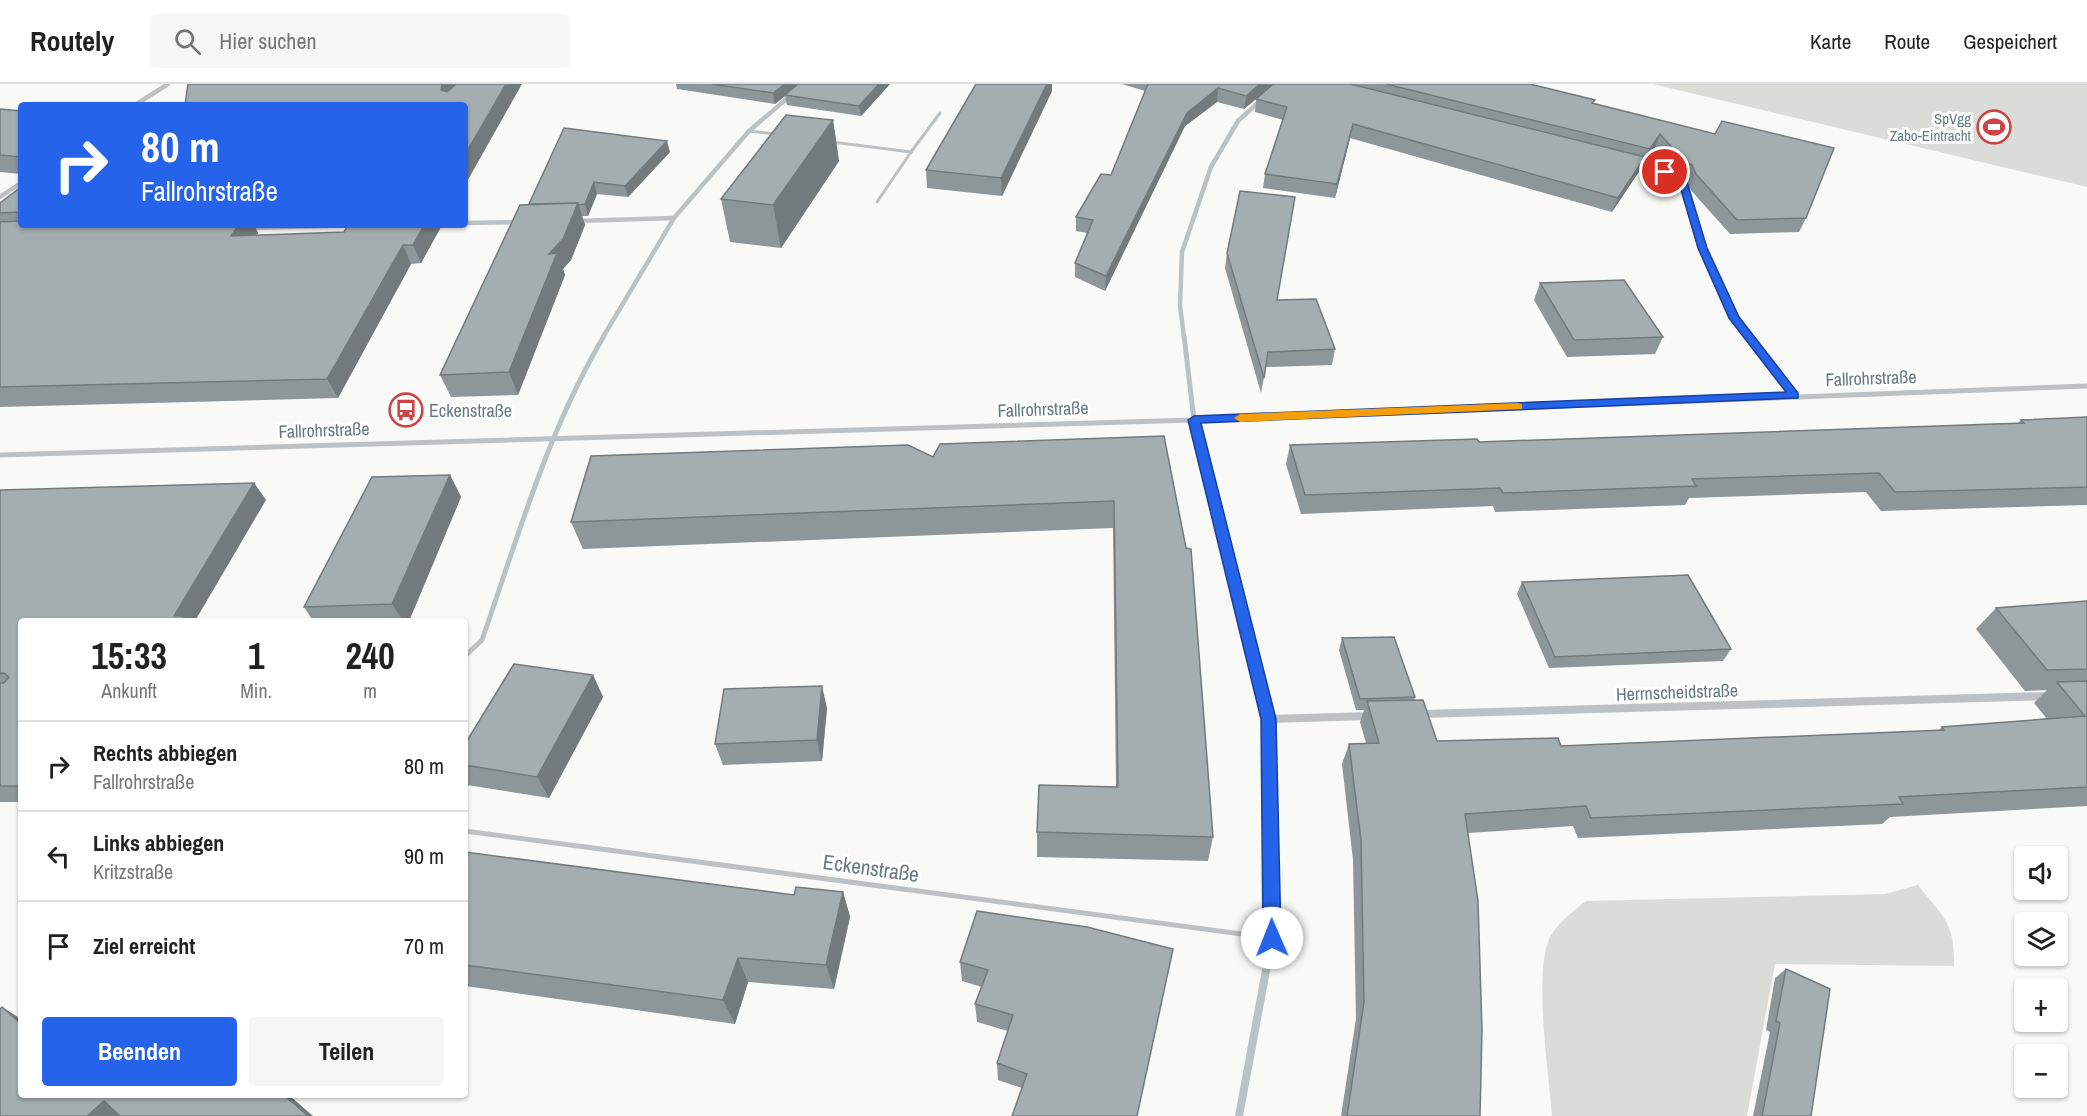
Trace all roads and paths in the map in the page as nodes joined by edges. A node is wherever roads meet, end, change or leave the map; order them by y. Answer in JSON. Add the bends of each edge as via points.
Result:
{"nodes":[{"id":1,"x":168,"y":84,"type":"edge"},
{"id":2,"x":797,"y":91,"type":"edge"},
{"id":3,"x":1263,"y":99,"type":"edge"},
{"id":4,"x":140,"y":102,"type":"edge"},
{"id":5,"x":940,"y":113,"type":"dead end"},
{"id":6,"x":749,"y":131,"type":"junction"},
{"id":7,"x":784,"y":135,"type":"edge"},
{"id":8,"x":830,"y":141,"type":"edge"},
{"id":9,"x":911,"y":152,"type":"junction"},
{"id":10,"x":1631,"y":164,"type":"edge"},
{"id":11,"x":18,"y":185,"type":"edge"},
{"id":12,"x":0,"y":197,"type":"edge"},
{"id":13,"x":877,"y":202,"type":"dead end"},
{"id":14,"x":674,"y":218,"type":"junction"},
{"id":15,"x":570,"y":221,"type":"edge"},
{"id":16,"x":523,"y":222,"type":"edge"},
{"id":17,"x":468,"y":223,"type":"edge"},
{"id":18,"x":2087,"y":386,"type":"edge"},
{"id":19,"x":1794,"y":396,"type":"junction"},
{"id":20,"x":1194,"y":420,"type":"junction"},
{"id":21,"x":552,"y":439,"type":"junction"},
{"id":22,"x":0,"y":455,"type":"edge"},
{"id":23,"x":468,"y":653,"type":"edge"},
{"id":24,"x":2052,"y":696,"type":"edge"},
{"id":25,"x":1412,"y":715,"type":"edge"},
{"id":26,"x":1376,"y":716,"type":"edge"},
{"id":27,"x":1268,"y":719,"type":"junction"},
{"id":28,"x":468,"y":831,"type":"edge"},
{"id":29,"x":1272,"y":938,"type":"junction"},
{"id":30,"x":1239,"y":1116,"type":"edge"}],
"edges":[{"from":1,"to":4,"type":"street"},
{"from":2,"to":6,"type":"street"},
{"from":3,"to":20,"type":"street","via":[[1238,121],[1211,167],[1182,252],[1180,305]]},
{"from":5,"to":9,"type":"lane"},
{"from":6,"to":7,"type":"lane"},
{"from":6,"to":14,"type":"street"},
{"from":8,"to":9,"type":"lane"},
{"from":9,"to":13,"type":"lane"},
{"from":10,"to":19,"type":"street","via":[[1665,172],[1683,182],[1702,248],[1734,318]]},
{"from":11,"to":12,"type":"street"},
{"from":14,"to":15,"type":"street"},
{"from":14,"to":21,"type":"street","via":[[588,363]]},
{"from":16,"to":17,"type":"street"},
{"from":18,"to":19,"type":"street","name":"Fallrohrstraße"},
{"from":19,"to":20,"type":"street","name":"Fallrohrstraße"},
{"from":20,"to":21,"type":"street","name":"Fallrohrstraße"},
{"from":20,"to":27,"type":"street"},
{"from":21,"to":22,"type":"street","name":"Fallrohrstraße"},
{"from":21,"to":23,"type":"street","via":[[482,640]]},
{"from":24,"to":25,"type":"street","name":"Herrnscheidstraße"},
{"from":26,"to":27,"type":"street"},
{"from":27,"to":29,"type":"street"},
{"from":28,"to":29,"type":"lane","name":"Eckenstraße"},
{"from":29,"to":30,"type":"street"}]}
